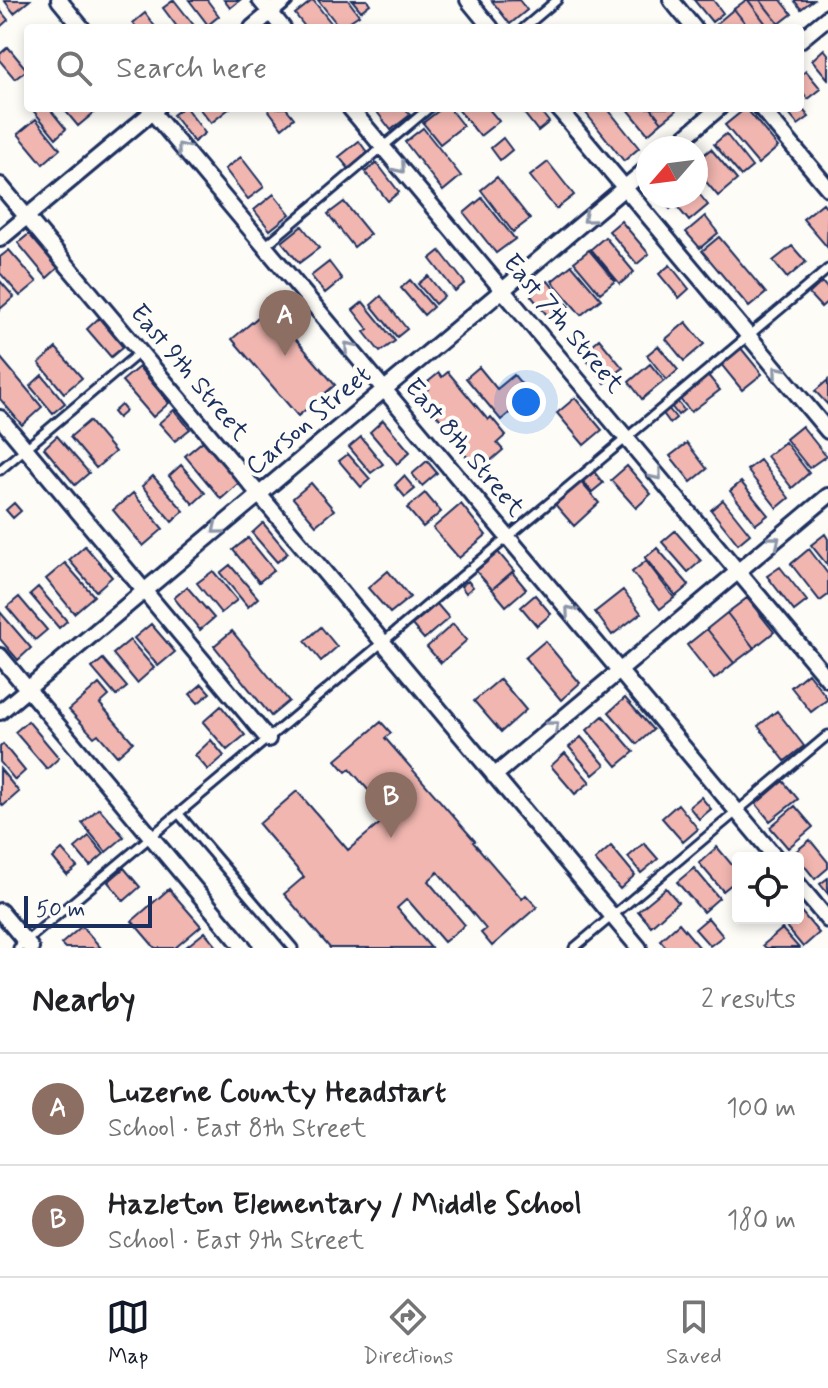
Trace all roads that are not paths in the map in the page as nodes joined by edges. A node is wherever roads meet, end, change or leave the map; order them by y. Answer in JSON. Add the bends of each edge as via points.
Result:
{"nodes":[{"id":1,"x":59,"y":0,"type":"edge"},
{"id":2,"x":260,"y":0,"type":"edge"},
{"id":3,"x":285,"y":0,"type":"edge"},
{"id":4,"x":468,"y":0,"type":"edge"},
{"id":5,"x":557,"y":0,"type":"edge"},
{"id":6,"x":671,"y":0,"type":"edge"},
{"id":7,"x":271,"y":13,"type":"junction"},
{"id":8,"x":828,"y":17,"type":"edge"},
{"id":9,"x":79,"y":24,"type":"edge"},
{"id":10,"x":257,"y":24,"type":"edge"},
{"id":11,"x":280,"y":24,"type":"edge"},
{"id":12,"x":488,"y":24,"type":"edge"},
{"id":13,"x":529,"y":24,"type":"edge"},
{"id":14,"x":691,"y":24,"type":"edge"},
{"id":15,"x":804,"y":37,"type":"edge"},
{"id":16,"x":150,"y":112,"type":"edge"},
{"id":17,"x":155,"y":112,"type":"edge"},
{"id":18,"x":353,"y":112,"type":"edge"},
{"id":19,"x":424,"y":112,"type":"edge"},
{"id":20,"x":561,"y":112,"type":"edge"},
{"id":21,"x":714,"y":112,"type":"edge"},
{"id":22,"x":764,"y":112,"type":"edge"},
{"id":23,"x":686,"y":136,"type":"edge"},
{"id":24,"x":383,"y":147,"type":"junction"},
{"id":25,"x":636,"y":178,"type":"edge"},
{"id":26,"x":0,"y":185,"type":"edge"},
{"id":27,"x":625,"y":187,"type":"junction"},
{"id":28,"x":828,"y":188,"type":"edge"},
{"id":29,"x":27,"y":217,"type":"junction"},
{"id":30,"x":0,"y":239,"type":"edge"},
{"id":31,"x":264,"y":246,"type":"junction"},
{"id":32,"x":828,"y":269,"type":"edge"},
{"id":33,"x":503,"y":290,"type":"junction"},
{"id":34,"x":748,"y":335,"type":"junction"},
{"id":35,"x":140,"y":352,"type":"junction"},
{"id":36,"x":384,"y":389,"type":"junction"},
{"id":37,"x":0,"y":418,"type":"edge"},
{"id":38,"x":828,"y":431,"type":"edge"},
{"id":39,"x":626,"y":438,"type":"junction"},
{"id":40,"x":25,"y":449,"type":"junction"},
{"id":41,"x":0,"y":470,"type":"edge"},
{"id":42,"x":259,"y":494,"type":"junction"},
{"id":43,"x":828,"y":496,"type":"edge"},
{"id":44,"x":508,"y":537,"type":"junction"},
{"id":45,"x":738,"y":572,"type":"junction"},
{"id":46,"x":144,"y":591,"type":"junction"},
{"id":47,"x":383,"y":642,"type":"junction"},
{"id":48,"x":0,"y":656,"type":"edge"},
{"id":49,"x":620,"y":671,"type":"junction"},
{"id":50,"x":828,"y":679,"type":"edge"},
{"id":51,"x":27,"y":689,"type":"junction"},
{"id":52,"x":0,"y":712,"type":"edge"},
{"id":53,"x":828,"y":735,"type":"edge"},
{"id":54,"x":268,"y":739,"type":"junction"},
{"id":55,"x":494,"y":776,"type":"junction"},
{"id":56,"x":737,"y":811,"type":"junction"},
{"id":57,"x":179,"y":814,"type":"junction"},
{"id":58,"x":151,"y":837,"type":"junction"},
{"id":59,"x":771,"y":852,"type":"edge"},
{"id":60,"x":804,"y":891,"type":"edge"},
{"id":61,"x":0,"y":911,"type":"edge"},
{"id":62,"x":612,"y":916,"type":"junction"},
{"id":63,"x":828,"y":920,"type":"edge"},
{"id":64,"x":25,"y":946,"type":"edge"},
{"id":65,"x":244,"y":948,"type":"edge"},
{"id":66,"x":293,"y":948,"type":"edge"},
{"id":67,"x":574,"y":948,"type":"edge"},
{"id":68,"x":639,"y":948,"type":"edge"}],
"edges":[{"from":1,"to":9,"type":"street"},
{"from":2,"to":7,"type":"street"},
{"from":3,"to":7,"type":"street"},
{"from":4,"to":12,"type":"street"},
{"from":5,"to":13,"type":"lane"},
{"from":6,"to":14,"type":"street"},
{"from":7,"to":10,"type":"street"},
{"from":7,"to":11,"type":"street"},
{"from":8,"to":15,"type":"street"},
{"from":16,"to":29,"type":"street"},
{"from":31,"to":17,"type":"street","name":"East 8th Street","one_way":true},
{"from":18,"to":24,"type":"street","name":"East 7th Street"},
{"from":19,"to":24,"type":"lane"},
{"from":20,"to":27,"type":"street"},
{"from":21,"to":23,"type":"street"},
{"from":22,"to":28,"type":"street"},
{"from":24,"to":31,"type":"lane"},
{"from":24,"to":33,"type":"street","name":"East 7th Street","one_way":true},
{"from":25,"to":27,"type":"street","name":"Carson Street"},
{"from":26,"to":29,"type":"street","name":"East 9th Street"},
{"from":27,"to":33,"type":"street","name":"Carson Street","one_way":true},
{"from":27,"to":34,"type":"street"},
{"from":29,"to":30,"type":"street"},
{"from":29,"to":35,"type":"street","name":"East 9th Street"},
{"from":36,"to":31,"type":"street","name":"East 8th Street","one_way":true},
{"from":32,"to":34,"type":"lane"},
{"from":33,"to":36,"type":"street","name":"Carson Street"},
{"from":33,"to":39,"type":"street","name":"East 7th Street"},
{"from":38,"to":34,"type":"street","one_way":true},
{"from":34,"to":39,"type":"lane"},
{"from":35,"to":40,"type":"lane"},
{"from":35,"to":42,"type":"street","name":"East 9th Street"},
{"from":36,"to":42,"type":"street","name":"Carson Street"},
{"from":36,"to":44,"type":"street","name":"East 8th Street"},
{"from":37,"to":40,"type":"street"},
{"from":39,"to":44,"type":"lane"},
{"from":39,"to":45,"type":"street","name":"East 7th Street","one_way":true},
{"from":40,"to":41,"type":"lane"},
{"from":40,"to":46,"type":"street"},
{"from":42,"to":46,"type":"street","name":"Carson Street","one_way":true},
{"from":42,"to":47,"type":"street","name":"East 9th Street"},
{"from":45,"to":43,"type":"street","one_way":true},
{"from":44,"to":47,"type":"lane"},
{"from":49,"to":44,"type":"street","name":"East 8th Street","one_way":true},
{"from":45,"to":49,"type":"street"},
{"from":45,"to":50,"type":"street","name":"East 7th Street"},
{"from":46,"to":51,"type":"street","name":"Carson Street"},
{"from":46,"to":54,"type":"street"},
{"from":47,"to":54,"type":"lane"},
{"from":47,"to":55,"type":"street","name":"East 9th Street"},
{"from":48,"to":51,"type":"street"},
{"from":55,"to":49,"type":"street","one_way":true},
{"from":49,"to":56,"type":"street","name":"East 8th Street"},
{"from":51,"to":52,"type":"street","name":"Carson Street"},
{"from":51,"to":58,"type":"street"},
{"from":53,"to":56,"type":"lane"},
{"from":54,"to":57,"type":"lane"},
{"from":55,"to":62,"type":"street","name":"East 9th Street"},
{"from":56,"to":59,"type":"street","name":"East 8th Street"},
{"from":56,"to":62,"type":"lane"},
{"from":57,"to":58,"type":"lane"},
{"from":57,"to":66,"type":"lane"},
{"from":58,"to":64,"type":"lane"},
{"from":58,"to":65,"type":"street"},
{"from":60,"to":63,"type":"street"},
{"from":61,"to":64,"type":"street"},
{"from":62,"to":67,"type":"lane"},
{"from":62,"to":68,"type":"street","name":"East 9th Street"}]}
